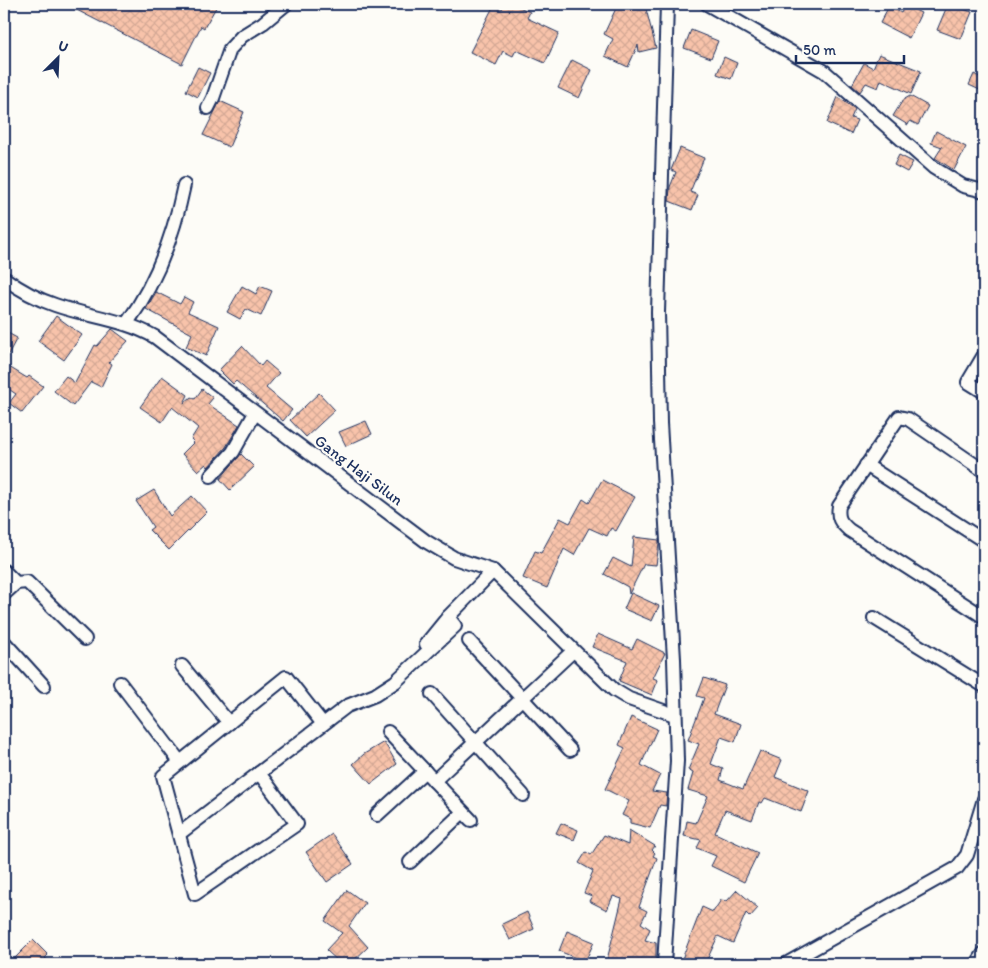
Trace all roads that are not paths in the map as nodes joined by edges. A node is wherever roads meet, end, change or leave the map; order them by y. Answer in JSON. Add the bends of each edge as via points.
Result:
{"nodes":[{"id":1,"x":286,"y":4,"type":"edge"},
{"id":2,"x":667,"y":4,"type":"edge"},
{"id":3,"x":707,"y":4,"type":"edge"},
{"id":4,"x":208,"y":108,"type":"dead end"},
{"id":5,"x":184,"y":185,"type":"dead end"},
{"id":6,"x":984,"y":192,"type":"edge"},
{"id":7,"x":4,"y":278,"type":"edge"},
{"id":8,"x":127,"y":323,"type":"junction"},
{"id":9,"x":984,"y":355,"type":"edge"},
{"id":10,"x":984,"y":392,"type":"edge"},
{"id":11,"x":255,"y":413,"type":"junction"},
{"id":12,"x":866,"y":465,"type":"junction"},
{"id":13,"x":984,"y":471,"type":"edge"},
{"id":14,"x":211,"y":476,"type":"dead end"},
{"id":15,"x":984,"y":541,"type":"edge"},
{"id":16,"x":4,"y":571,"type":"edge"},
{"id":17,"x":493,"y":571,"type":"junction"},
{"id":18,"x":16,"y":583,"type":"junction"},
{"id":19,"x":4,"y":594,"type":"edge"},
{"id":20,"x":984,"y":617,"type":"edge"},
{"id":21,"x":874,"y":618,"type":"dead end"},
{"id":22,"x":84,"y":639,"type":"dead end"},
{"id":23,"x":469,"y":641,"type":"dead end"},
{"id":24,"x":4,"y":642,"type":"edge"},
{"id":25,"x":574,"y":651,"type":"junction"},
{"id":26,"x":182,"y":666,"type":"dead end"},
{"id":27,"x":120,"y":682,"type":"dead end"},
{"id":28,"x":44,"y":686,"type":"dead end"},
{"id":29,"x":984,"y":686,"type":"edge"},
{"id":30,"x":432,"y":694,"type":"dead end"},
{"id":31,"x":522,"y":699,"type":"junction"},
{"id":32,"x":675,"y":715,"type":"junction"},
{"id":33,"x":229,"y":723,"type":"junction"},
{"id":34,"x":323,"y":724,"type":"junction"},
{"id":35,"x":388,"y":732,"type":"dead end"},
{"id":36,"x":476,"y":742,"type":"junction"},
{"id":37,"x":570,"y":750,"type":"dead end"},
{"id":38,"x":180,"y":762,"type":"junction"},
{"id":39,"x":425,"y":771,"type":"junction"},
{"id":40,"x":259,"y":772,"type":"junction"},
{"id":41,"x":434,"y":781,"type":"junction"},
{"id":42,"x":523,"y":795,"type":"dead end"},
{"id":43,"x":984,"y":798,"type":"edge"},
{"id":44,"x":376,"y":815,"type":"dead end"},
{"id":45,"x":981,"y":820,"type":"edge"},
{"id":46,"x":178,"y":834,"type":"junction"},
{"id":47,"x":410,"y":862,"type":"dead end"},
{"id":48,"x":984,"y":953,"type":"edge"},
{"id":49,"x":664,"y":964,"type":"edge"},
{"id":50,"x":786,"y":964,"type":"edge"},
{"id":51,"x":976,"y":964,"type":"edge"}],
"edges":[{"from":1,"to":4,"type":"street","via":[[230,48]]},
{"from":2,"to":32,"type":"street","via":[[658,312],[660,423]]},
{"from":3,"to":6,"type":"street","via":[[824,71],[934,168],[964,186]]},
{"from":5,"to":8,"type":"street","via":[[178,216],[153,280]]},
{"from":7,"to":8,"type":"street","name":"Gang Haji Silun","via":[[55,306]]},
{"from":8,"to":11,"type":"street","name":"Gang Haji Silun","via":[[155,337]]},
{"from":9,"to":10,"type":"street","via":[[968,382]]},
{"from":11,"to":14,"type":"street","via":[[233,452]]},
{"from":11,"to":17,"type":"street","name":"Gang Haji Silun","via":[[427,542],[454,558]]},
{"from":12,"to":13,"type":"street","via":[[896,420],[903,417]]},
{"from":12,"to":15,"type":"street"},
{"from":12,"to":20,"type":"street","via":[[838,506],[840,522]]},
{"from":16,"to":18,"type":"street"},
{"from":17,"to":25,"type":"street","name":"Gang Haji Silun"},
{"from":17,"to":34,"type":"street","via":[[448,617],[395,682],[375,695],[347,706]]},
{"from":18,"to":19,"type":"street"},
{"from":18,"to":22,"type":"street","via":[[27,582]]},
{"from":21,"to":29,"type":"street"},
{"from":23,"to":31,"type":"street"},
{"from":24,"to":28,"type":"street"},
{"from":25,"to":31,"type":"street"},
{"from":25,"to":32,"type":"street","name":"Gang Haji Silun","via":[[622,695]]},
{"from":26,"to":33,"type":"street"},
{"from":27,"to":38,"type":"street"},
{"from":30,"to":36,"type":"street"},
{"from":31,"to":36,"type":"street"},
{"from":31,"to":37,"type":"street"},
{"from":32,"to":49,"type":"street","via":[[676,771]]},
{"from":33,"to":34,"type":"street","via":[[286,678]]},
{"from":33,"to":38,"type":"street"},
{"from":34,"to":40,"type":"street"},
{"from":35,"to":39,"type":"street"},
{"from":36,"to":41,"type":"street"},
{"from":36,"to":42,"type":"street"},
{"from":38,"to":46,"type":"street","via":[[163,776]]},
{"from":39,"to":41,"type":"street"},
{"from":39,"to":44,"type":"street"},
{"from":40,"to":46,"type":"street"},
{"from":40,"to":46,"type":"street","via":[[297,824],[194,894]]},
{"from":41,"to":47,"type":"street","via":[[467,816]]},
{"from":43,"to":45,"type":"street"},
{"from":45,"to":50,"type":"street","via":[[967,855],[953,872]]},
{"from":48,"to":51,"type":"street"}]}
